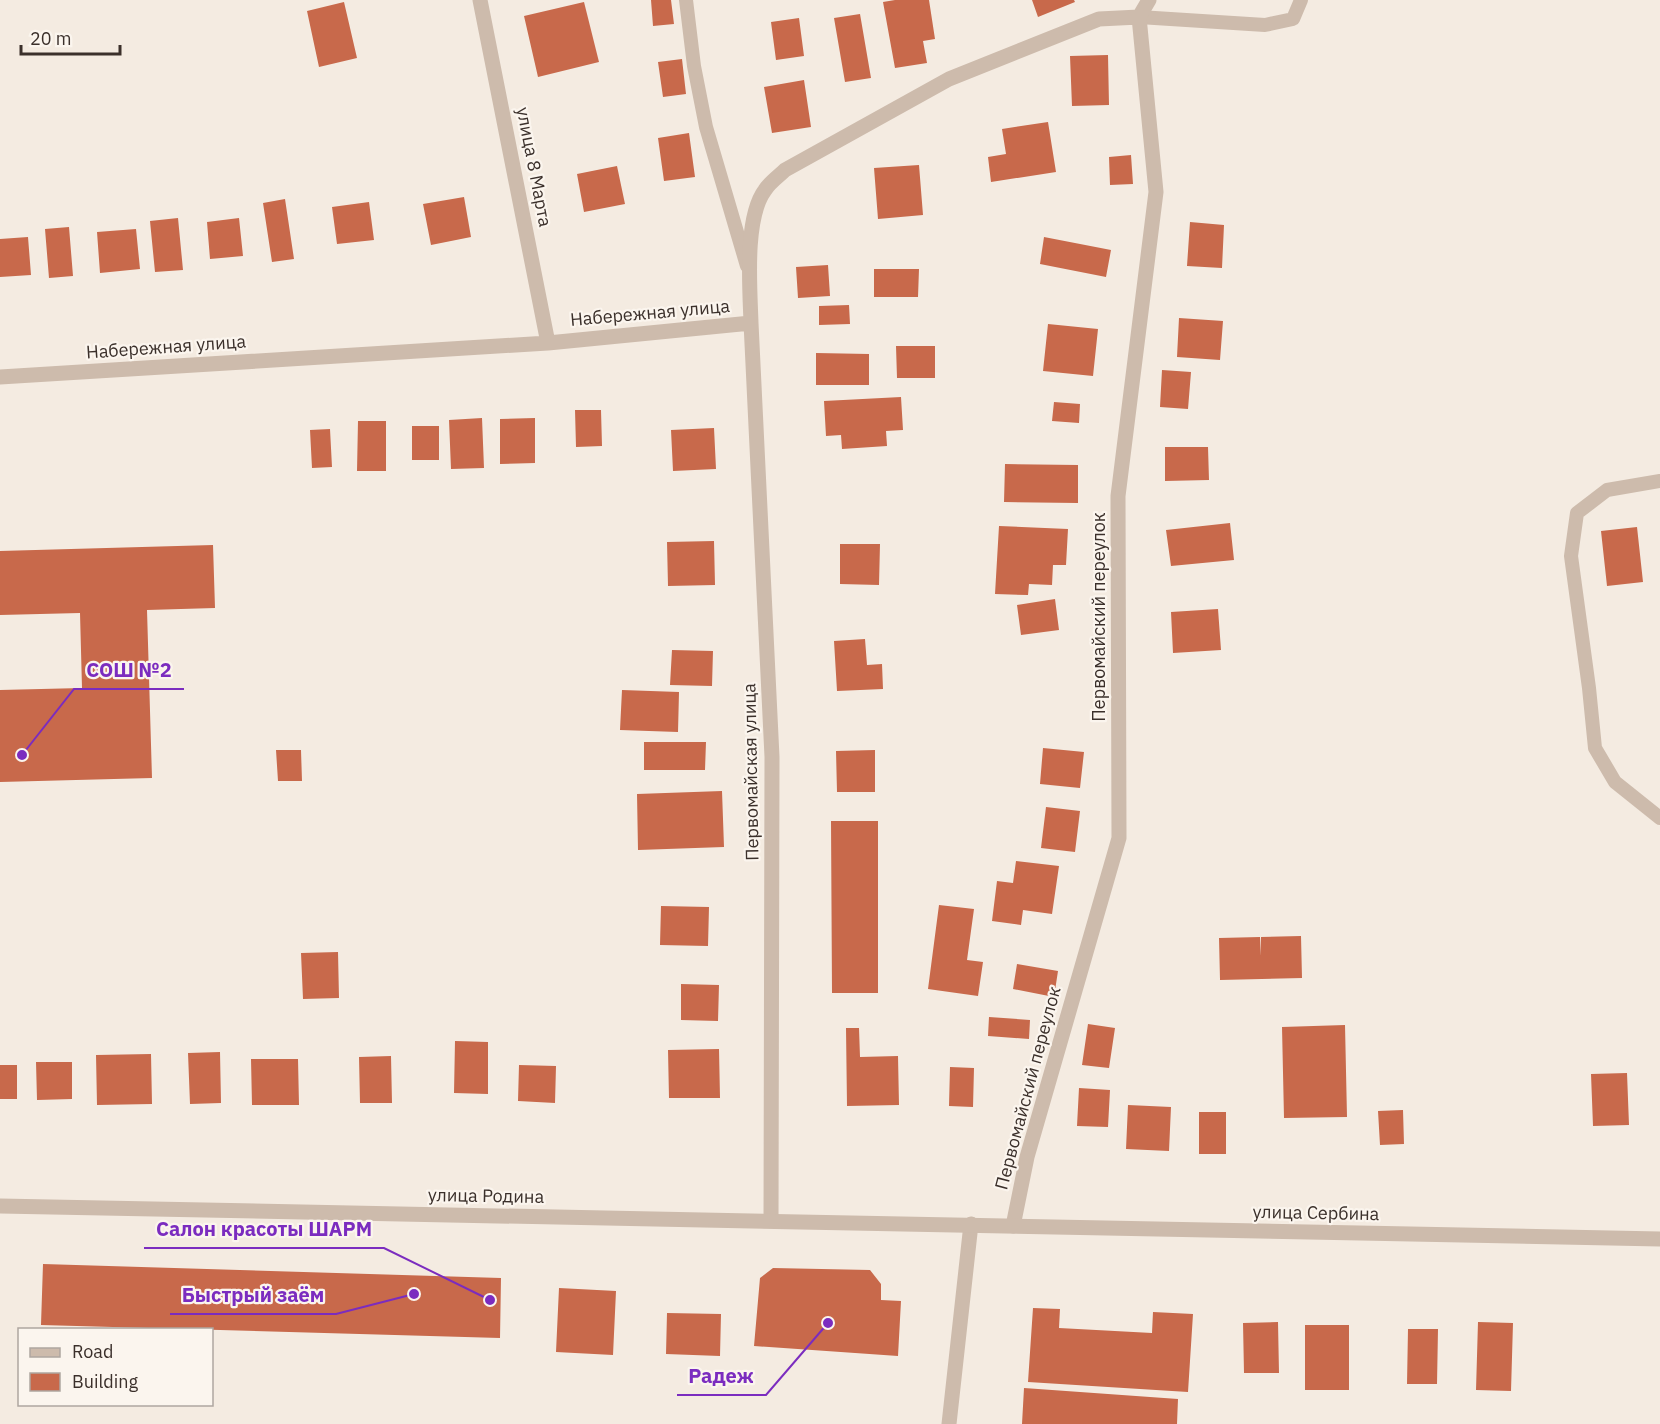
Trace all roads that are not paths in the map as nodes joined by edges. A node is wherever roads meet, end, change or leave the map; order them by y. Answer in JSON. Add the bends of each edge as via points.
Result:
{"nodes":[{"id":1,"x":480,"y":0,"type":"edge"},
{"id":2,"x":686,"y":0,"type":"edge"},
{"id":3,"x":1149,"y":0,"type":"edge"},
{"id":4,"x":1301,"y":0,"type":"edge"},
{"id":5,"x":1138,"y":17,"type":"junction"},
{"id":6,"x":750,"y":278,"type":"junction"},
{"id":7,"x":751,"y":323,"type":"junction"},
{"id":8,"x":548,"y":343,"type":"junction"},
{"id":9,"x":0,"y":377,"type":"edge"},
{"id":10,"x":1660,"y":481,"type":"edge"},
{"id":11,"x":1660,"y":818,"type":"edge"},
{"id":12,"x":0,"y":1206,"type":"edge"},
{"id":13,"x":771,"y":1220,"type":"junction"},
{"id":14,"x":970,"y":1224,"type":"junction"},
{"id":15,"x":1013,"y":1226,"type":"junction"},
{"id":16,"x":1660,"y":1239,"type":"edge"},
{"id":17,"x":949,"y":1424,"type":"edge"}],
"edges":[{"from":1,"to":8,"type":"street","name":"улица 8 Марта"},
{"from":2,"to":6,"type":"lane","via":[[706,127]]},
{"from":3,"to":5,"type":"street"},
{"from":4,"to":5,"type":"lane","via":[[1293,19],[1265,25]]},
{"from":5,"to":6,"type":"street","name":"Набережная улица","via":[[1099,19],[949,79],[785,170],[764,190],[755,212]]},
{"from":5,"to":15,"type":"street","name":"Первомайский переулок","via":[[1156,192],[1118,496],[1119,838],[1027,1157]]},
{"from":6,"to":7,"type":"street","name":"Набережная улица"},
{"from":7,"to":8,"type":"street","name":"Набережная улица"},
{"from":7,"to":13,"type":"street","name":"Первомайская улица","via":[[772,757]]},
{"from":8,"to":9,"type":"street","name":"Набережная улица"},
{"from":10,"to":11,"type":"lane","via":[[1607,490],[1577,513],[1571,556],[1595,748],[1615,782]]},
{"from":12,"to":13,"type":"street","name":"улица Родина"},
{"from":13,"to":14,"type":"street","name":"улица Родина"},
{"from":14,"to":15,"type":"street","name":"улица Сербина"},
{"from":14,"to":17,"type":"street"},
{"from":15,"to":16,"type":"street","name":"улица Сербина"}]}
